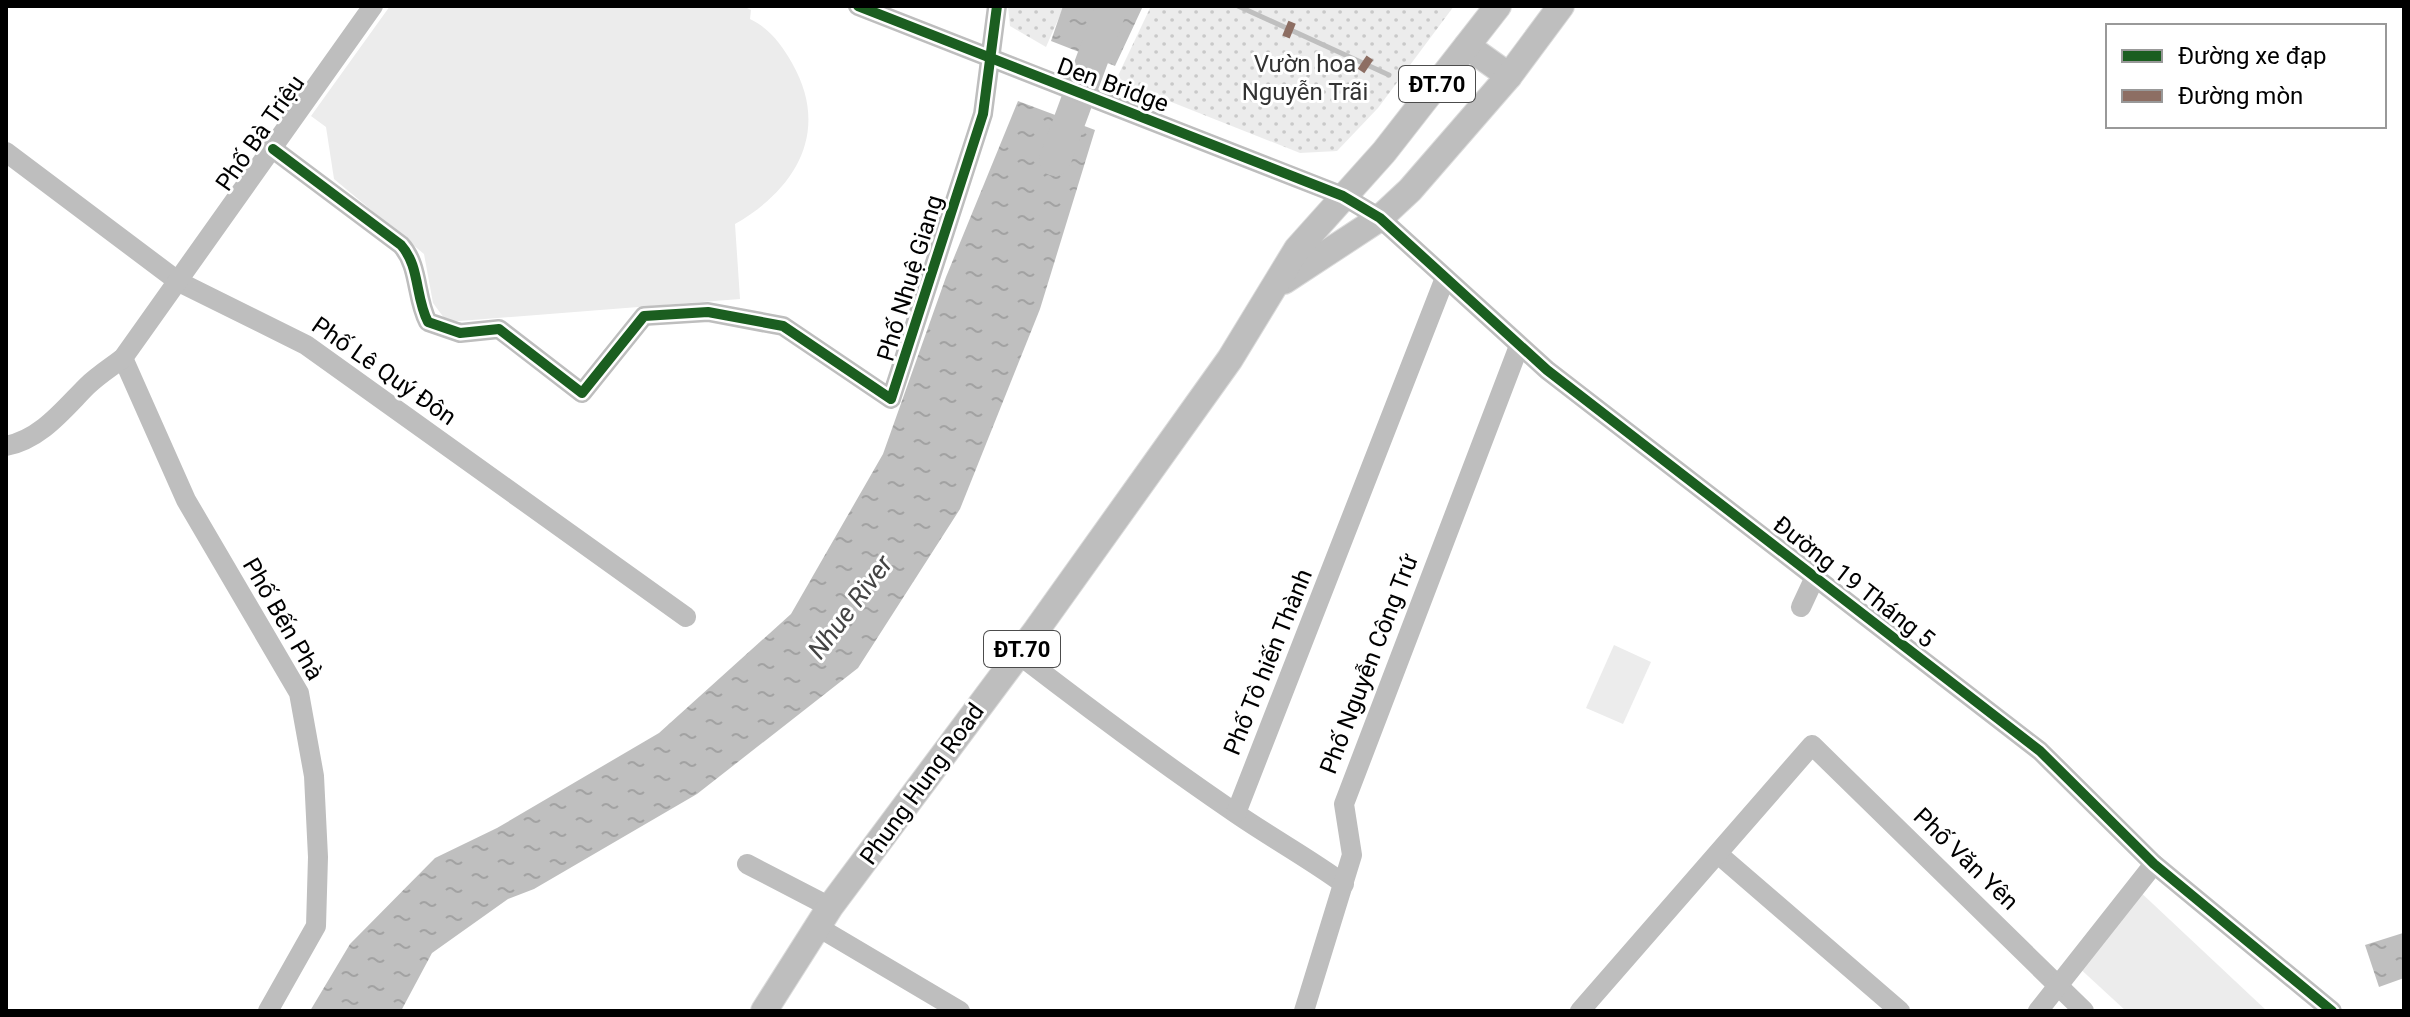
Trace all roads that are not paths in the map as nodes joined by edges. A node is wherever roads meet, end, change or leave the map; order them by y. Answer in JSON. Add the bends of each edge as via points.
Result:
{"nodes":[{"id":1,"x":373,"y":6,"type":"edge"},
{"id":2,"x":858,"y":6,"type":"edge"},
{"id":3,"x":997,"y":6,"type":"edge"},
{"id":4,"x":1498,"y":6,"type":"edge"},
{"id":5,"x":1561,"y":6,"type":"edge"},
{"id":6,"x":1467,"y":46,"type":"junction"},
{"id":7,"x":989,"y":57,"type":"junction"},
{"id":8,"x":1509,"y":76,"type":"junction"},
{"id":9,"x":273,"y":149,"type":"junction"},
{"id":10,"x":6,"y":152,"type":"edge"},
{"id":11,"x":1343,"y":196,"type":"junction"},
{"id":12,"x":1380,"y":218,"type":"junction"},
{"id":13,"x":1445,"y":278,"type":"junction"},
{"id":14,"x":179,"y":282,"type":"junction"},
{"id":15,"x":1278,"y":285,"type":"junction"},
{"id":16,"x":1519,"y":346,"type":"junction"},
{"id":17,"x":123,"y":358,"type":"junction"},
{"id":18,"x":6,"y":446,"type":"edge"},
{"id":19,"x":1815,"y":577,"type":"junction"},
{"id":20,"x":1801,"y":607,"type":"dead end"},
{"id":21,"x":686,"y":617,"type":"dead end"},
{"id":22,"x":1018,"y":654,"type":"junction"},
{"id":23,"x":1236,"y":813,"type":"junction"},
{"id":24,"x":1718,"y":854,"type":"junction"},
{"id":25,"x":747,"y":864,"type":"dead end"},
{"id":26,"x":2154,"y":864,"type":"junction"},
{"id":27,"x":1344,"y":884,"type":"junction"},
{"id":28,"x":824,"y":917,"type":"junction"},
{"id":29,"x":2058,"y":985,"type":"junction"},
{"id":30,"x":268,"y":1011,"type":"edge"},
{"id":31,"x":764,"y":1011,"type":"edge"},
{"id":32,"x":960,"y":1011,"type":"edge"},
{"id":33,"x":1304,"y":1011,"type":"edge"},
{"id":34,"x":1580,"y":1011,"type":"edge"},
{"id":35,"x":1900,"y":1011,"type":"edge"},
{"id":36,"x":2038,"y":1011,"type":"edge"},
{"id":37,"x":2084,"y":1011,"type":"edge"},
{"id":38,"x":2332,"y":1011,"type":"edge"}],
"edges":[{"from":1,"to":9,"type":"street","name":"Phố Bà Triệu"},
{"from":2,"to":7,"type":"street","name":"Den Bridge"},
{"from":3,"to":7,"type":"street","name":"Phố Nhuệ Giang"},
{"from":4,"to":6,"type":"main road","name":"Phung Hung Road","number":"ĐT.70"},
{"from":5,"to":8,"type":"main road","name":"Phung Hung Road","number":"ĐT.70"},
{"from":6,"to":8,"type":"main road"},
{"from":6,"to":11,"type":"main road","name":"Phung Hung Road","number":"ĐT.70"},
{"from":7,"to":9,"type":"street","name":"Phố Nhuệ Giang","via":[[983,114],[891,399],[783,326],[708,312],[644,316],[582,393],[499,329],[460,333],[428,322],[420,307],[411,255]]},
{"from":7,"to":11,"type":"street","name":"Den Bridge"},
{"from":8,"to":12,"type":"main road","name":"Phung Hung Road","number":"ĐT.70"},
{"from":9,"to":14,"type":"street","name":"Phố Bà Triệu"},
{"from":10,"to":14,"type":"street","name":"Phố Lê Quý Đôn"},
{"from":11,"to":12,"type":"street","name":"Đường 19 Tháng 5"},
{"from":11,"to":15,"type":"main road","name":"Phung Hung Road","number":"ĐT.70","via":[[1297,249]]},
{"from":12,"to":13,"type":"street","name":"Đường 19 Tháng 5"},
{"from":12,"to":15,"type":"main road","name":"Phung Hung Road","number":"ĐT.70"},
{"from":13,"to":16,"type":"street","name":"Đường 19 Tháng 5"},
{"from":13,"to":23,"type":"street","name":"Phố Tô hiến Thành"},
{"from":14,"to":17,"type":"street","name":"Phố Bà Triệu"},
{"from":14,"to":21,"type":"street","name":"Phố Lê Quý Đôn","via":[[306,345]]},
{"from":15,"to":22,"type":"main road","name":"Phung Hung Road","number":"ĐT.70"},
{"from":16,"to":19,"type":"street","name":"Đường 19 Tháng 5"},
{"from":16,"to":27,"type":"street","name":"Phố Nguyễn Công Trứ","via":[[1344,804],[1352,855]]},
{"from":17,"to":18,"type":"street","name":"Phố Bà Triệu","via":[[57,419]]},
{"from":17,"to":30,"type":"street","name":"Phố Bến Phà","via":[[186,500],[299,693],[314,776],[316,926]]},
{"from":19,"to":20,"type":"street"},
{"from":19,"to":26,"type":"street","name":"Đường 19 Tháng 5","via":[[2040,751]]},
{"from":22,"to":23,"type":"street"},
{"from":22,"to":28,"type":"main road","name":"Phung Hung Road","number":"ĐT.70"},
{"from":23,"to":27,"type":"street"},
{"from":24,"to":29,"type":"street","name":"Phố Văn Yên","via":[[1812,745]]},
{"from":24,"to":34,"type":"street"},
{"from":24,"to":35,"type":"street"},
{"from":25,"to":28,"type":"street"},
{"from":26,"to":29,"type":"street"},
{"from":26,"to":38,"type":"street","name":"Đường 19 Tháng 5"},
{"from":27,"to":33,"type":"street","name":"Phố Nguyễn Công Trứ"},
{"from":28,"to":31,"type":"main road","name":"Phung Hung Road","number":"ĐT.70"},
{"from":28,"to":32,"type":"street"},
{"from":29,"to":36,"type":"street"},
{"from":29,"to":37,"type":"street","name":"Phố Văn Yên"}]}
